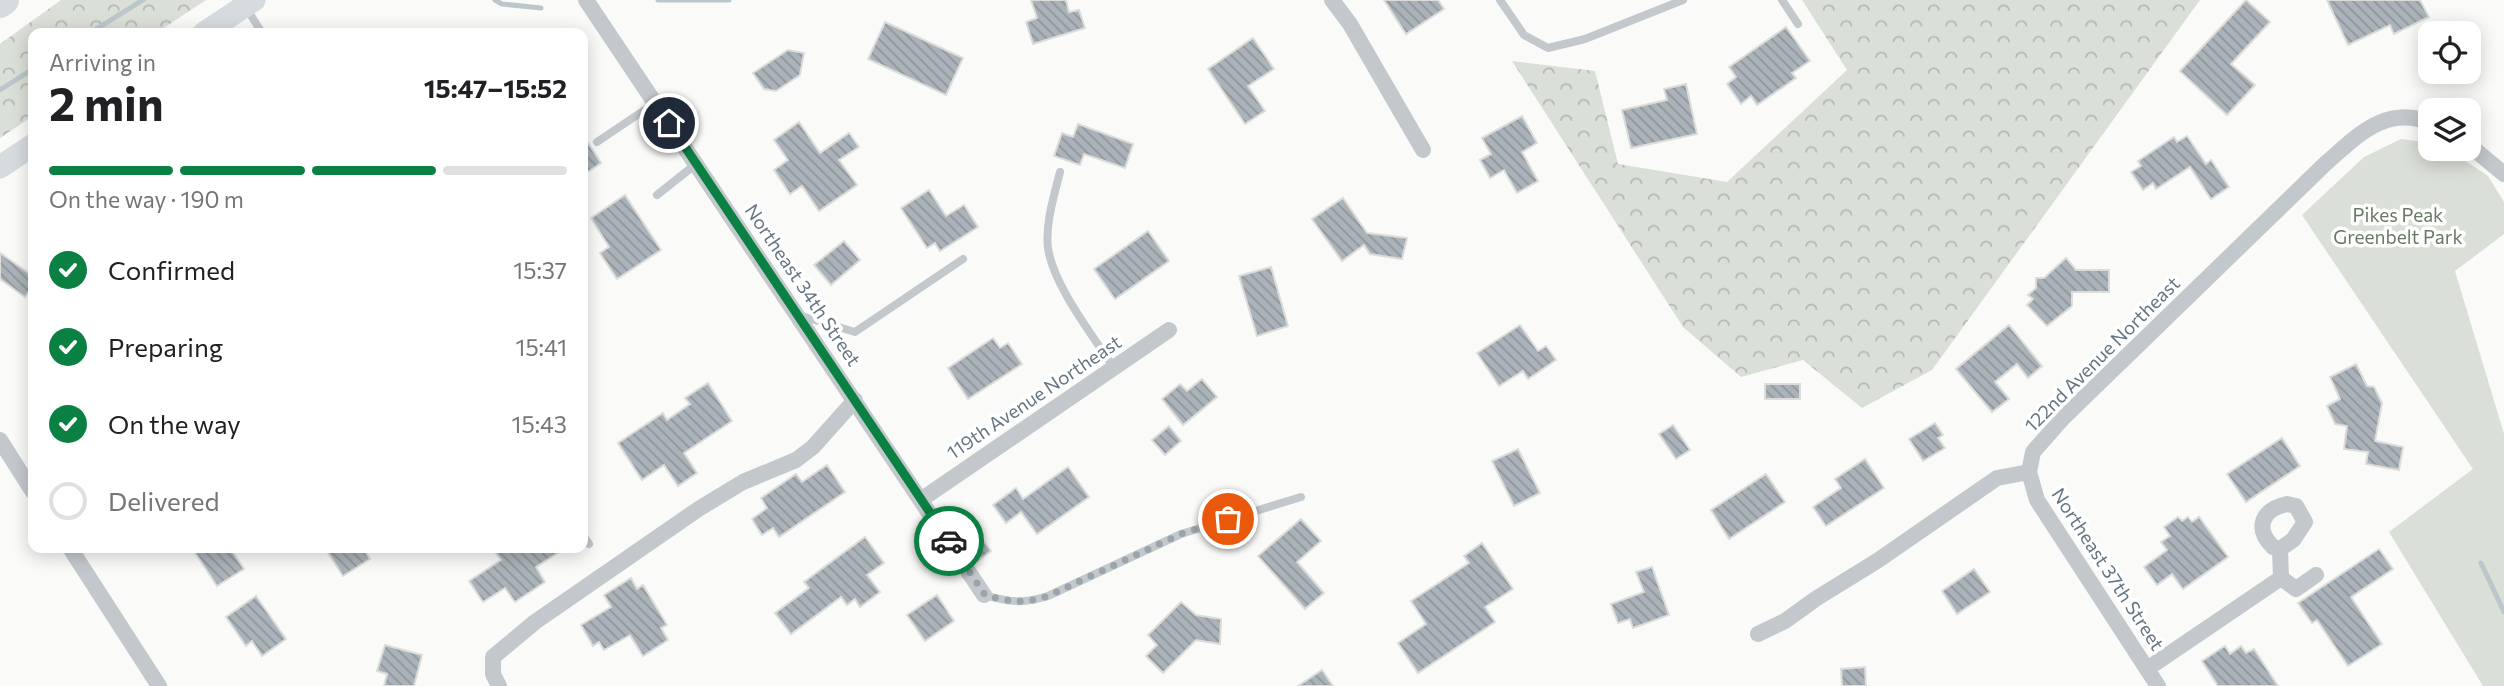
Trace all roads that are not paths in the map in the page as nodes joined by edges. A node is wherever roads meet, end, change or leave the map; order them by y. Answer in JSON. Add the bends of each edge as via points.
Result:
{"nodes":[{"id":1,"x":586,"y":0,"type":"edge"},
{"id":2,"x":1332,"y":0,"type":"edge"},
{"id":3,"x":1500,"y":0,"type":"edge"},
{"id":4,"x":1682,"y":0,"type":"edge"},
{"id":5,"x":1782,"y":0,"type":"edge"},
{"id":6,"x":250,"y":3,"type":"edge"},
{"id":7,"x":1798,"y":24,"type":"dead end"},
{"id":8,"x":212,"y":28,"type":"edge"},
{"id":9,"x":260,"y":28,"type":"edge"},
{"id":10,"x":655,"y":103,"type":"junction"},
{"id":11,"x":2418,"y":119,"type":"edge"},
{"id":12,"x":597,"y":142,"type":"dead end"},
{"id":13,"x":28,"y":148,"type":"edge"},
{"id":14,"x":1423,"y":150,"type":"dead end"},
{"id":15,"x":2481,"y":155,"type":"edge"},
{"id":16,"x":696,"y":164,"type":"junction"},
{"id":17,"x":0,"y":167,"type":"edge"},
{"id":18,"x":1060,"y":172,"type":"dead end"},
{"id":19,"x":2504,"y":174,"type":"edge"},
{"id":20,"x":657,"y":195,"type":"dead end"},
{"id":21,"x":963,"y":259,"type":"dead end"},
{"id":22,"x":798,"y":315,"type":"junction"},
{"id":23,"x":1169,"y":330,"type":"dead end"},
{"id":24,"x":1114,"y":368,"type":"junction"},
{"id":25,"x":855,"y":400,"type":"junction"},
{"id":26,"x":0,"y":440,"type":"edge"},
{"id":27,"x":2029,"y":471,"type":"junction"},
{"id":28,"x":28,"y":484,"type":"edge"},
{"id":29,"x":1301,"y":497,"type":"dead end"},
{"id":30,"x":922,"y":499,"type":"junction"},
{"id":31,"x":2280,"y":549,"type":"dead end"},
{"id":32,"x":73,"y":553,"type":"edge"},
{"id":33,"x":2316,"y":575,"type":"dead end"},
{"id":34,"x":2281,"y":578,"type":"junction"},
{"id":35,"x":985,"y":595,"type":"joint"},
{"id":36,"x":1758,"y":634,"type":"dead end"},
{"id":37,"x":2147,"y":669,"type":"junction"},
{"id":38,"x":159,"y":686,"type":"edge"},
{"id":39,"x":499,"y":686,"type":"edge"},
{"id":40,"x":2158,"y":686,"type":"edge"}],
"edges":[{"from":1,"to":10,"type":"street","name":"Northeast 34th Street"},
{"from":2,"to":14,"type":"street"},
{"from":3,"to":4,"type":"lane","via":[[1524,35],[1548,48],[1585,39]]},
{"from":5,"to":7,"type":"lane"},
{"from":6,"to":8,"type":"street"},
{"from":6,"to":9,"type":"lane"},
{"from":10,"to":12,"type":"lane"},
{"from":10,"to":16,"type":"street","name":"Northeast 34th Street"},
{"from":11,"to":27,"type":"street","name":"122nd Avenue Northeast","via":[[2394,116],[2352,140],[2063,418],[2034,452]]},
{"from":13,"to":17,"type":"street"},
{"from":15,"to":19,"type":"street"},
{"from":16,"to":20,"type":"lane"},
{"from":16,"to":22,"type":"street","name":"Northeast 34th Street"},
{"from":18,"to":24,"type":"lane","via":[[1048,228],[1051,260]]},
{"from":21,"to":22,"type":"lane","via":[[855,332]]},
{"from":22,"to":25,"type":"street","name":"Northeast 34th Street"},
{"from":23,"to":24,"type":"street","name":"119th Avenue Northeast"},
{"from":24,"to":30,"type":"street","name":"119th Avenue Northeast"},
{"from":25,"to":30,"type":"street","name":"Northeast 34th Street"},
{"from":25,"to":39,"type":"street","via":[[796,460],[732,488],[535,622],[493,657]]},
{"from":26,"to":28,"type":"street"},
{"from":27,"to":36,"type":"street","via":[[1997,478],[1877,561]]},
{"from":27,"to":37,"type":"street","name":"Northeast 37th Street","via":[[2037,500]]},
{"from":29,"to":35,"type":"lane","via":[[1181,534],[1048,596],[1027,602]]},
{"from":30,"to":35,"type":"street","name":"Northeast 34th Street"},
{"from":31,"to":34,"type":"street"},
{"from":32,"to":38,"type":"street"},
{"from":33,"to":34,"type":"street","via":[[2296,589]]},
{"from":34,"to":37,"type":"street"},
{"from":37,"to":40,"type":"street","name":"Northeast 37th Street"}]}
